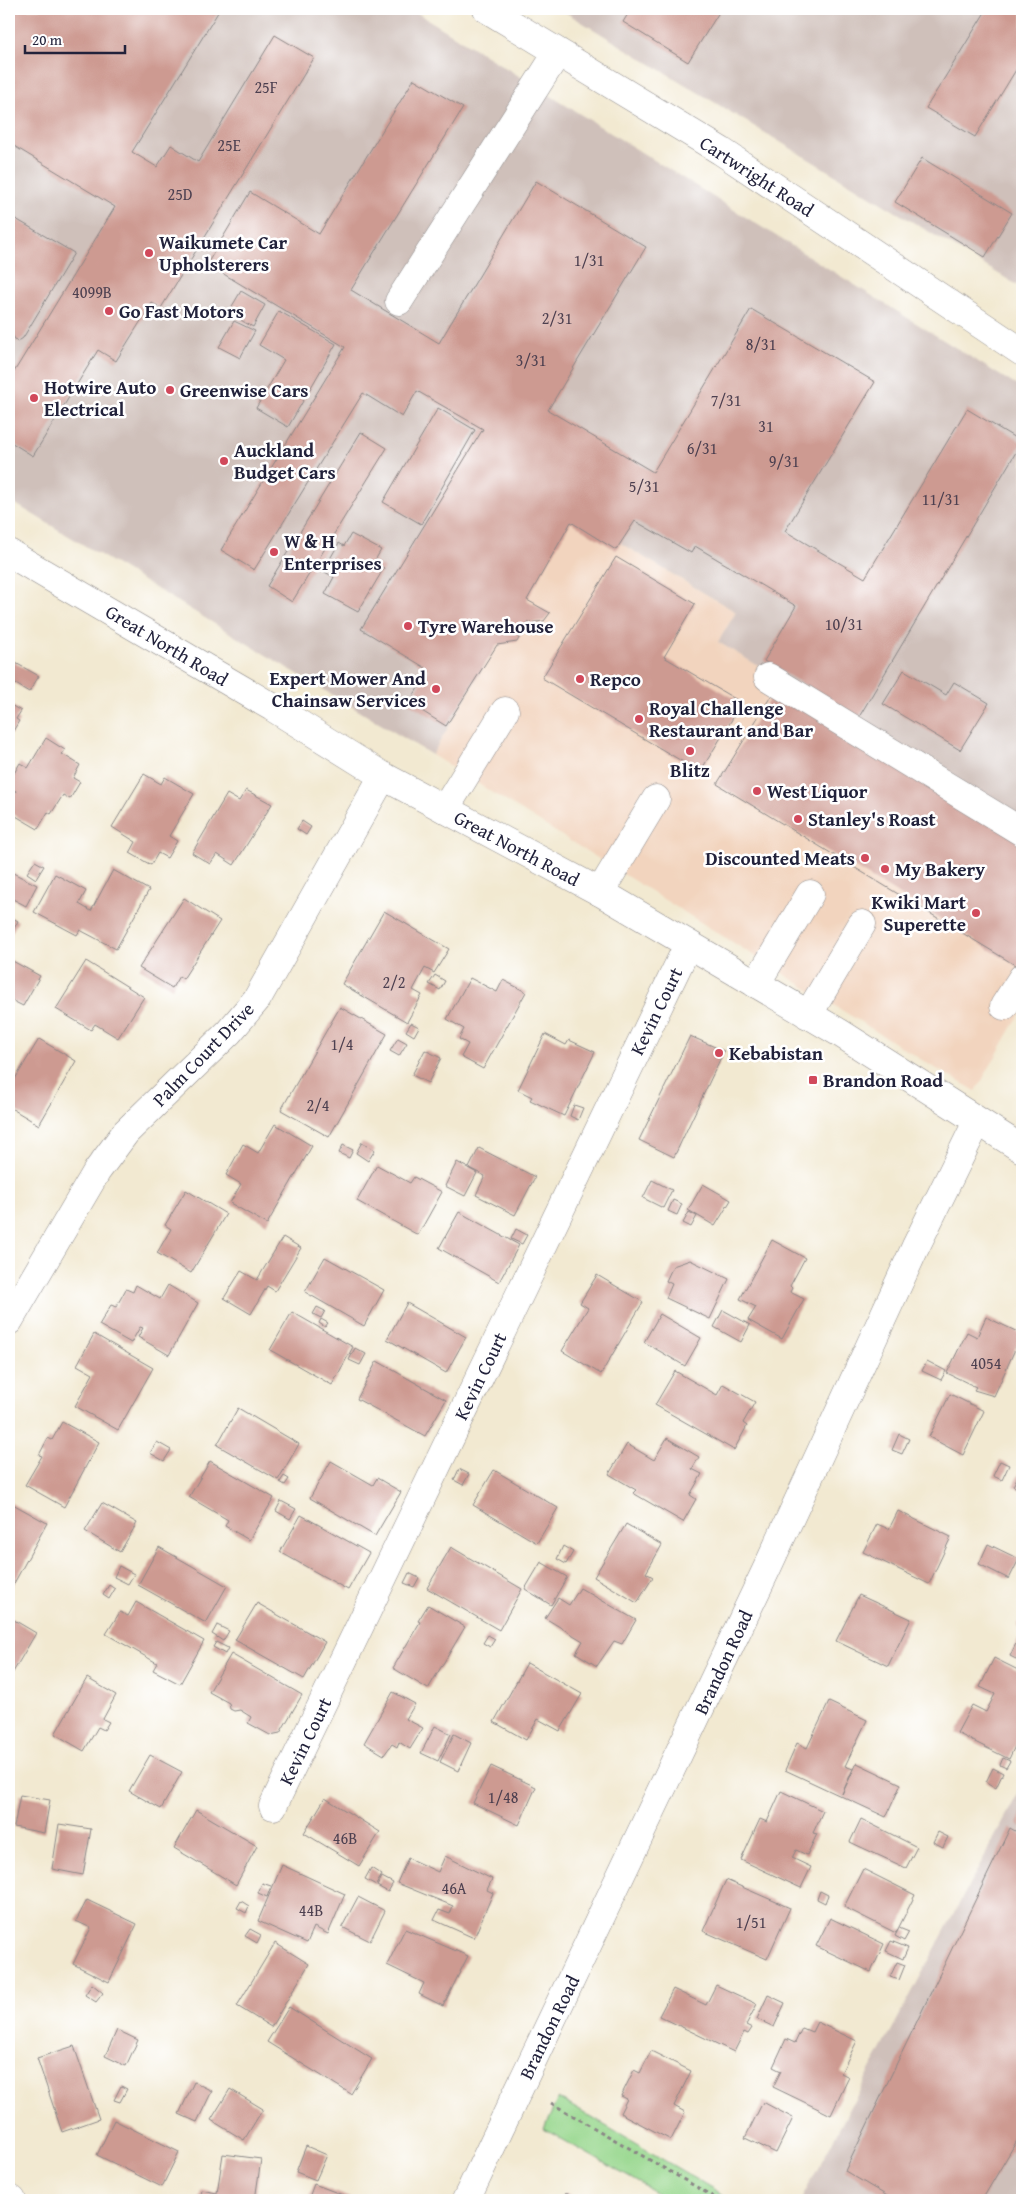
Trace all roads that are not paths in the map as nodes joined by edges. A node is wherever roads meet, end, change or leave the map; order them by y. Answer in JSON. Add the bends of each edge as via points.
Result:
{"nodes":[{"id":1,"x":487,"y":9,"type":"edge"},
{"id":2,"x":558,"y":52,"type":"junction"},
{"id":3,"x":399,"y":301,"type":"dead end"},
{"id":4,"x":1022,"y":352,"type":"edge"},
{"id":5,"x":9,"y":553,"type":"edge"},
{"id":6,"x":768,"y":677,"type":"dead end"},
{"id":7,"x":506,"y":711,"type":"dead end"},
{"id":8,"x":383,"y":776,"type":"junction"},
{"id":9,"x":656,"y":800,"type":"dead end"},
{"id":10,"x":445,"y":809,"type":"junction"},
{"id":11,"x":1022,"y":832,"type":"edge"},
{"id":12,"x":600,"y":892,"type":"junction"},
{"id":13,"x":810,"y":894,"type":"dead end"},
{"id":14,"x":862,"y":924,"type":"dead end"},
{"id":15,"x":688,"y":945,"type":"junction"},
{"id":16,"x":1022,"y":978,"type":"edge"},
{"id":17,"x":756,"y":984,"type":"junction"},
{"id":18,"x":1004,"y":1006,"type":"dead end"},
{"id":19,"x":808,"y":1015,"type":"junction"},
{"id":20,"x":977,"y":1122,"type":"junction"},
{"id":21,"x":1022,"y":1149,"type":"edge"},
{"id":22,"x":9,"y":1321,"type":"edge"},
{"id":23,"x":273,"y":1806,"type":"dead end"},
{"id":24,"x":9,"y":2198,"type":"edge"},
{"id":25,"x":12,"y":2200,"type":"edge"},
{"id":26,"x":466,"y":2200,"type":"edge"}],
"edges":[{"from":1,"to":2,"type":"street","name":"Cartwright Road"},
{"from":2,"to":3,"type":"street"},
{"from":2,"to":4,"type":"street","name":"Cartwright Road","via":[[721,151]]},
{"from":5,"to":8,"type":"street","name":"Great North Road","via":[[264,702]]},
{"from":6,"to":11,"type":"street"},
{"from":7,"to":10,"type":"street"},
{"from":8,"to":10,"type":"street","name":"Great North Road"},
{"from":8,"to":22,"type":"street","name":"Palm Court Drive","via":[[257,999],[229,1032],[120,1140],[97,1171]]},
{"from":9,"to":12,"type":"street"},
{"from":10,"to":12,"type":"street","name":"Great North Road"},
{"from":12,"to":15,"type":"street","name":"Great North Road"},
{"from":13,"to":17,"type":"street"},
{"from":14,"to":19,"type":"street"},
{"from":15,"to":17,"type":"street","name":"Great North Road"},
{"from":15,"to":23,"type":"street","name":"Kevin Court"},
{"from":16,"to":18,"type":"street"},
{"from":17,"to":19,"type":"street","name":"Great North Road"},
{"from":19,"to":20,"type":"street","name":"Great North Road"},
{"from":20,"to":21,"type":"street","name":"Great North Road"},
{"from":20,"to":26,"type":"street","name":"Brandon Road"},
{"from":24,"to":25,"type":"street"}]}
